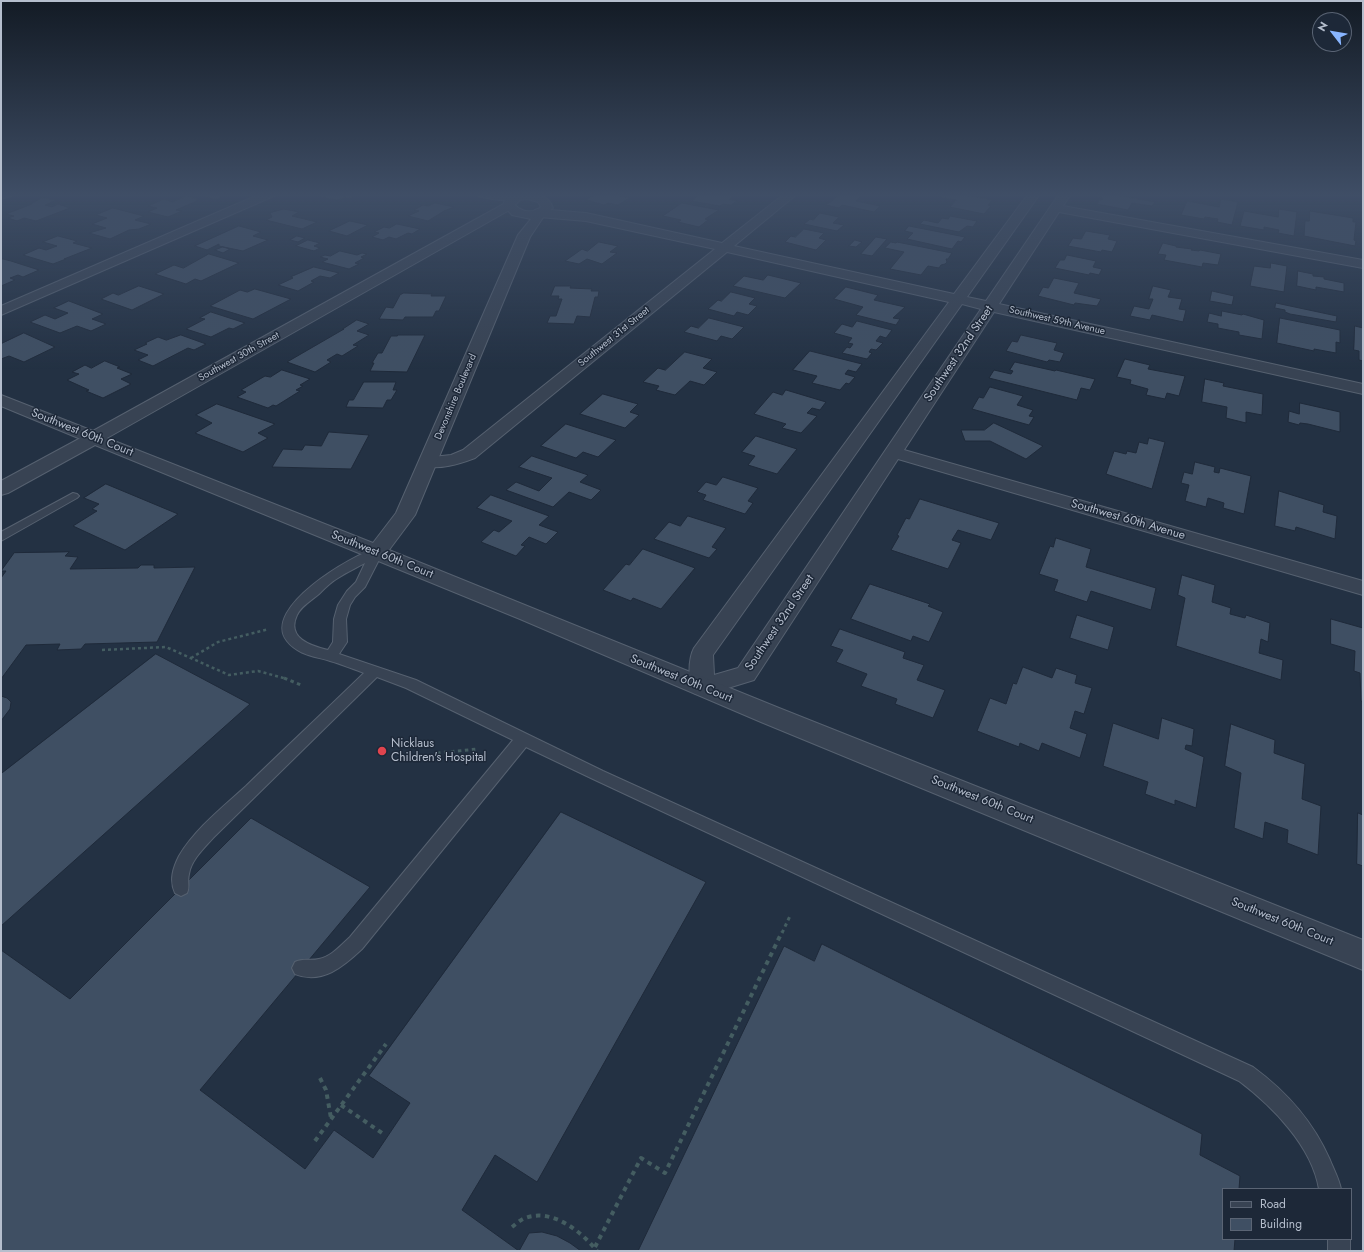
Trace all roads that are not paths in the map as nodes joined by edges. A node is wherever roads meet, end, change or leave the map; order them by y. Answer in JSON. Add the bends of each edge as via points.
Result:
{"nodes":[{"id":1,"x":136,"y":252,"type":"edge"},
{"id":2,"x":425,"y":252,"type":"edge"},
{"id":3,"x":517,"y":252,"type":"edge"},
{"id":4,"x":719,"y":252,"type":"edge"},
{"id":5,"x":744,"y":252,"type":"edge"},
{"id":6,"x":992,"y":252,"type":"edge"},
{"id":7,"x":1027,"y":252,"type":"edge"},
{"id":8,"x":1300,"y":252,"type":"edge"},
{"id":9,"x":1363,"y":264,"type":"edge"},
{"id":10,"x":959,"y":299,"type":"junction"},
{"id":11,"x":991,"y":306,"type":"junction"},
{"id":12,"x":1,"y":311,"type":"edge"},
{"id":13,"x":1363,"y":389,"type":"edge"},
{"id":14,"x":1,"y":400,"type":"edge"},
{"id":15,"x":94,"y":438,"type":"junction"},
{"id":16,"x":893,"y":452,"type":"junction"},
{"id":17,"x":429,"y":462,"type":"junction"},
{"id":18,"x":1,"y":489,"type":"edge"},
{"id":19,"x":73,"y":496,"type":"dead end"},
{"id":20,"x":1,"y":537,"type":"edge"},
{"id":21,"x":377,"y":552,"type":"junction"},
{"id":22,"x":1363,"y":588,"type":"edge"},
{"id":23,"x":331,"y":656,"type":"junction"},
{"id":24,"x":374,"y":672,"type":"junction"},
{"id":25,"x":702,"y":688,"type":"junction"},
{"id":26,"x":524,"y":738,"type":"junction"},
{"id":27,"x":181,"y":888,"type":"dead end"},
{"id":28,"x":1363,"y":954,"type":"edge"},
{"id":29,"x":301,"y":968,"type":"dead end"},
{"id":30,"x":1330,"y":1188,"type":"edge"},
{"id":31,"x":1339,"y":1240,"type":"edge"},
{"id":32,"x":1339,"y":1251,"type":"edge"}],
"edges":[{"from":1,"to":12,"type":"street"},
{"from":2,"to":15,"type":"street","name":"Southwest 30th Street"},
{"from":3,"to":17,"type":"street","name":"Devonshire Boulevard"},
{"from":4,"to":17,"type":"street","name":"Southwest 31st Street","via":[[469,454],[454,460]]},
{"from":5,"to":10,"type":"street","name":"Southwest 59th Avenue"},
{"from":6,"to":10,"type":"street"},
{"from":7,"to":11,"type":"street","name":"Southwest 32nd Street"},
{"from":8,"to":9,"type":"street"},
{"from":10,"to":11,"type":"street","name":"Southwest 59th Avenue"},
{"from":10,"to":25,"type":"street","via":[[702,654]]},
{"from":11,"to":13,"type":"street","name":"Southwest 59th Avenue"},
{"from":11,"to":16,"type":"street","name":"Southwest 32nd Street"},
{"from":14,"to":15,"type":"street","name":"Southwest 60th Court"},
{"from":15,"to":18,"type":"street","name":"Southwest 30th Street"},
{"from":15,"to":21,"type":"street","name":"Southwest 60th Court"},
{"from":16,"to":22,"type":"street","name":"Southwest 60th Avenue"},
{"from":16,"to":25,"type":"street","name":"Southwest 32nd Street","via":[[746,674]]},
{"from":17,"to":21,"type":"street","name":"Devonshire Boulevard","via":[[405,516]]},
{"from":19,"to":20,"type":"lane"},
{"from":21,"to":23,"type":"lane","via":[[361,584],[350,594],[344,605],[340,619],[340,642]]},
{"from":21,"to":23,"type":"lane","via":[[333,575],[312,591],[291,614],[288,626],[291,637],[309,651]]},
{"from":21,"to":25,"type":"street","name":"Southwest 60th Court"},
{"from":23,"to":24,"type":"lane"},
{"from":24,"to":26,"type":"lane","via":[[411,684]]},
{"from":24,"to":27,"type":"lane","via":[[201,841],[186,860],[180,876]]},
{"from":25,"to":28,"type":"street","name":"Southwest 60th Court"},
{"from":26,"to":29,"type":"lane","via":[[356,943],[334,963],[316,970]]},
{"from":26,"to":30,"type":"lane","via":[[598,775],[1246,1074],[1267,1089],[1289,1111],[1314,1146]]},
{"from":31,"to":32,"type":"lane"}]}
